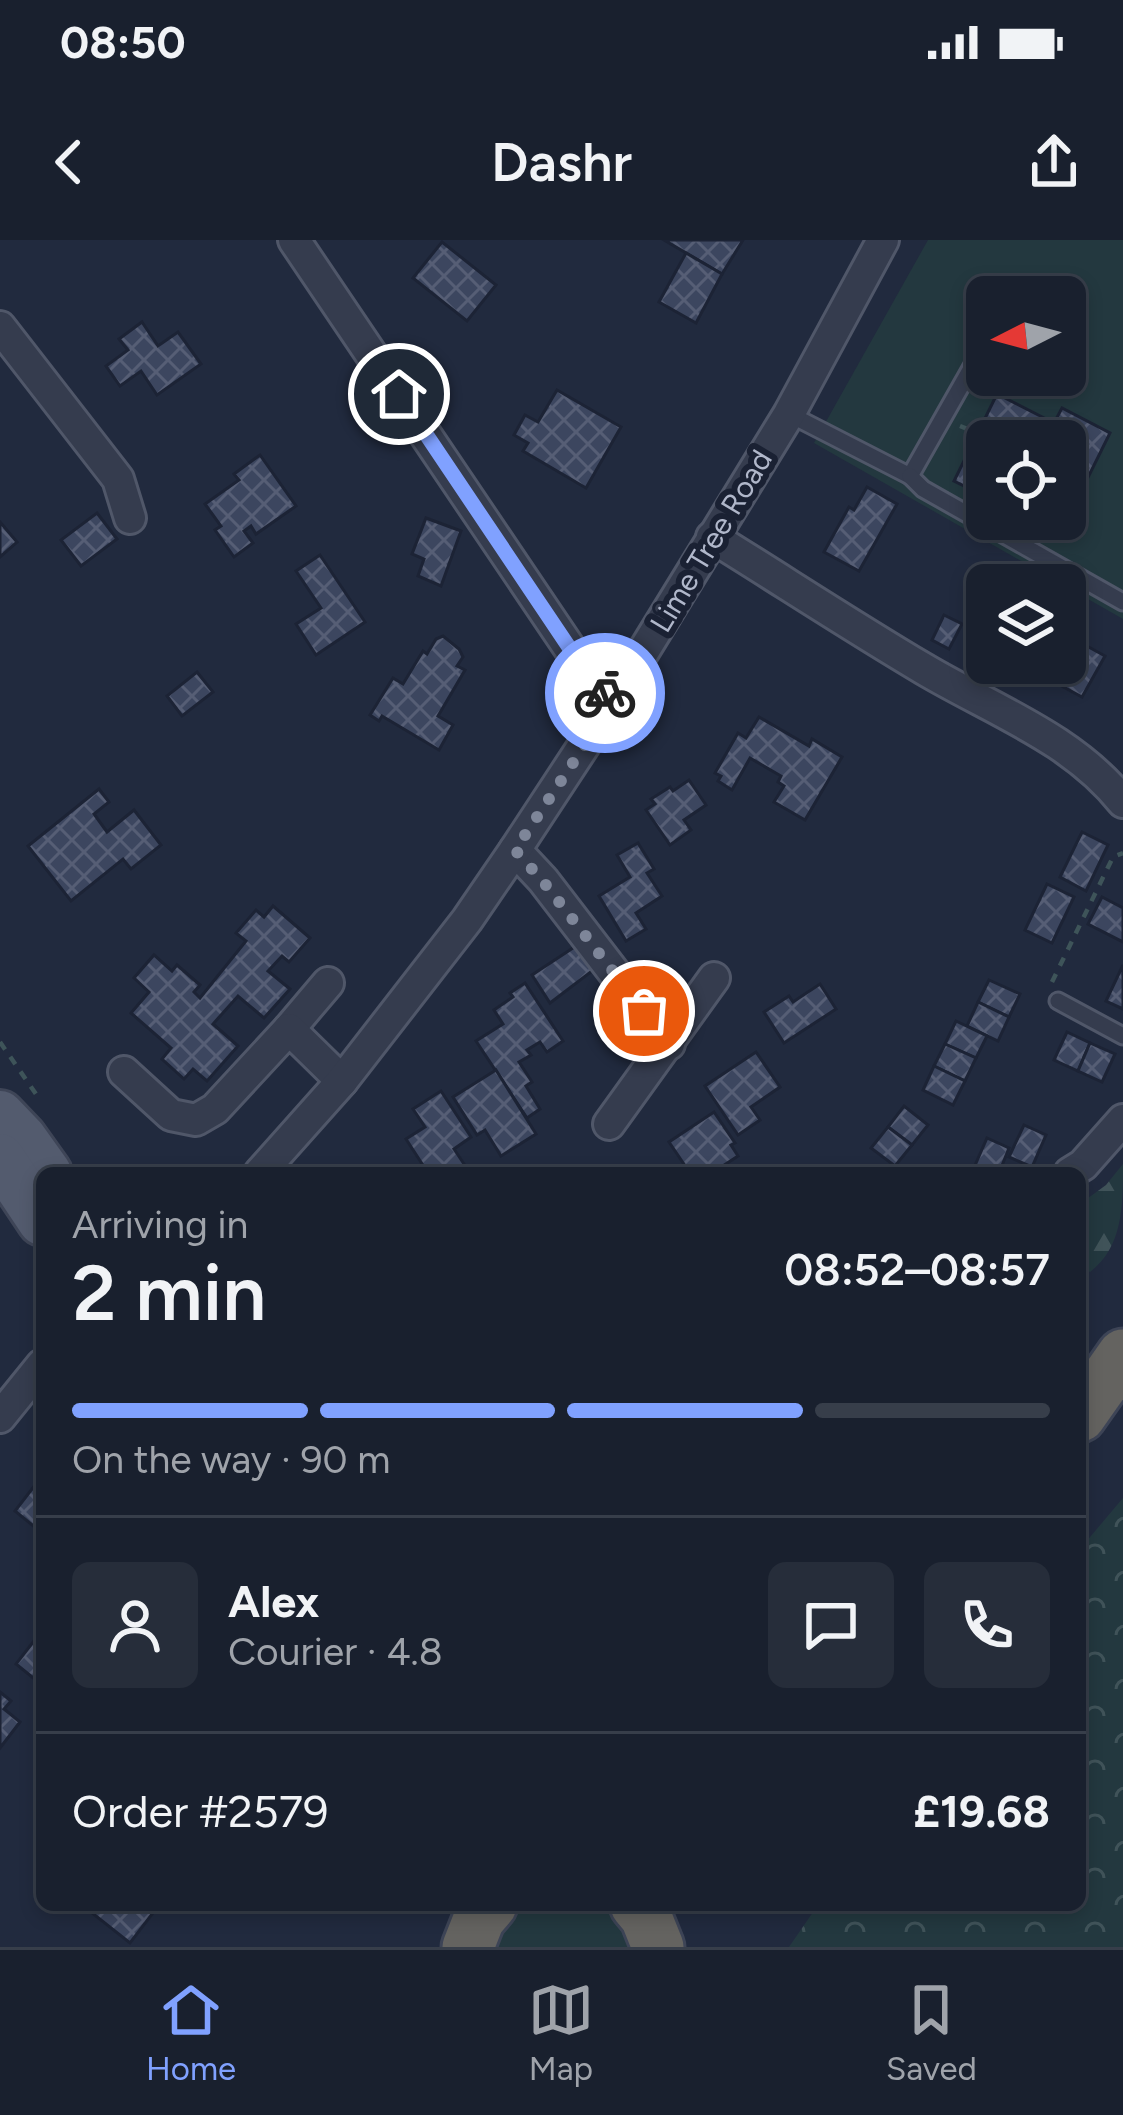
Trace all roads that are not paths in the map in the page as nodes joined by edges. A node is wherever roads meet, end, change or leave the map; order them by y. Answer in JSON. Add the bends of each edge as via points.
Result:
{"nodes":[{"id":1,"x":294,"y":240,"type":"edge"},
{"id":2,"x":883,"y":240,"type":"edge"},
{"id":3,"x":0,"y":327,"type":"edge"},
{"id":4,"x":966,"y":377,"type":"edge"},
{"id":5,"x":789,"y":414,"type":"junction"},
{"id":6,"x":910,"y":476,"type":"junction"},
{"id":7,"x":130,"y":518,"type":"dead end"},
{"id":8,"x":712,"y":537,"type":"junction"},
{"id":9,"x":1123,"y":602,"type":"edge"},
{"id":10,"x":614,"y":701,"type":"junction"},
{"id":11,"x":1123,"y":802,"type":"edge"},
{"id":12,"x":515,"y":850,"type":"junction"},
{"id":13,"x":714,"y":978,"type":"dead end"},
{"id":14,"x":328,"y":983,"type":"dead end"},
{"id":15,"x":1058,"y":1001,"type":"road end"},
{"id":16,"x":290,"y":1029,"type":"junction"},
{"id":17,"x":1123,"y":1036,"type":"edge"},
{"id":18,"x":669,"y":1044,"type":"junction"},
{"id":19,"x":124,"y":1072,"type":"dead end"},
{"id":20,"x":342,"y":1081,"type":"junction"},
{"id":21,"x":0,"y":1115,"type":"edge"},
{"id":22,"x":1123,"y":1120,"type":"edge"},
{"id":23,"x":609,"y":1124,"type":"dead end"},
{"id":24,"x":0,"y":1157,"type":"edge"},
{"id":25,"x":43,"y":1167,"type":"edge"},
{"id":26,"x":265,"y":1167,"type":"edge"},
{"id":27,"x":1080,"y":1167,"type":"edge"},
{"id":28,"x":36,"y":1212,"type":"edge"},
{"id":29,"x":1123,"y":1355,"type":"edge"},
{"id":30,"x":36,"y":1373,"type":"edge"},
{"id":31,"x":1086,"y":1407,"type":"edge"},
{"id":32,"x":0,"y":1418,"type":"edge"},
{"id":33,"x":465,"y":1911,"type":"edge"},
{"id":34,"x":486,"y":1911,"type":"edge"},
{"id":35,"x":467,"y":1947,"type":"edge"}],
"edges":[{"from":1,"to":10,"type":"street","via":[[587,674]]},
{"from":2,"to":5,"type":"street","name":"Lime Tree Road"},
{"from":3,"to":7,"type":"street","via":[[118,479]]},
{"from":4,"to":6,"type":"lane"},
{"from":5,"to":6,"type":"lane"},
{"from":5,"to":8,"type":"street","name":"Lime Tree Road"},
{"from":6,"to":9,"type":"lane"},
{"from":8,"to":10,"type":"street","name":"Lime Tree Road"},
{"from":8,"to":11,"type":"street","via":[[1074,753]]},
{"from":10,"to":12,"type":"street","name":"Lime Tree Road"},
{"from":12,"to":18,"type":"street"},
{"from":12,"to":20,"type":"street","name":"Lime Tree Road"},
{"from":13,"to":18,"type":"street"},
{"from":14,"to":16,"type":"street"},
{"from":15,"to":17,"type":"lane"},
{"from":16,"to":19,"type":"street","via":[[196,1120],[171,1115]]},
{"from":16,"to":20,"type":"street"},
{"from":18,"to":23,"type":"street"},
{"from":20,"to":26,"type":"street","name":"Lime Tree Road"},
{"from":21,"to":25,"type":"main road"},
{"from":22,"to":27,"type":"street"},
{"from":24,"to":28,"type":"main road"},
{"from":29,"to":31,"type":"highway"},
{"from":30,"to":32,"type":"street"},
{"from":33,"to":35,"type":"main road"},
{"from":34,"to":35,"type":"highway"}]}
